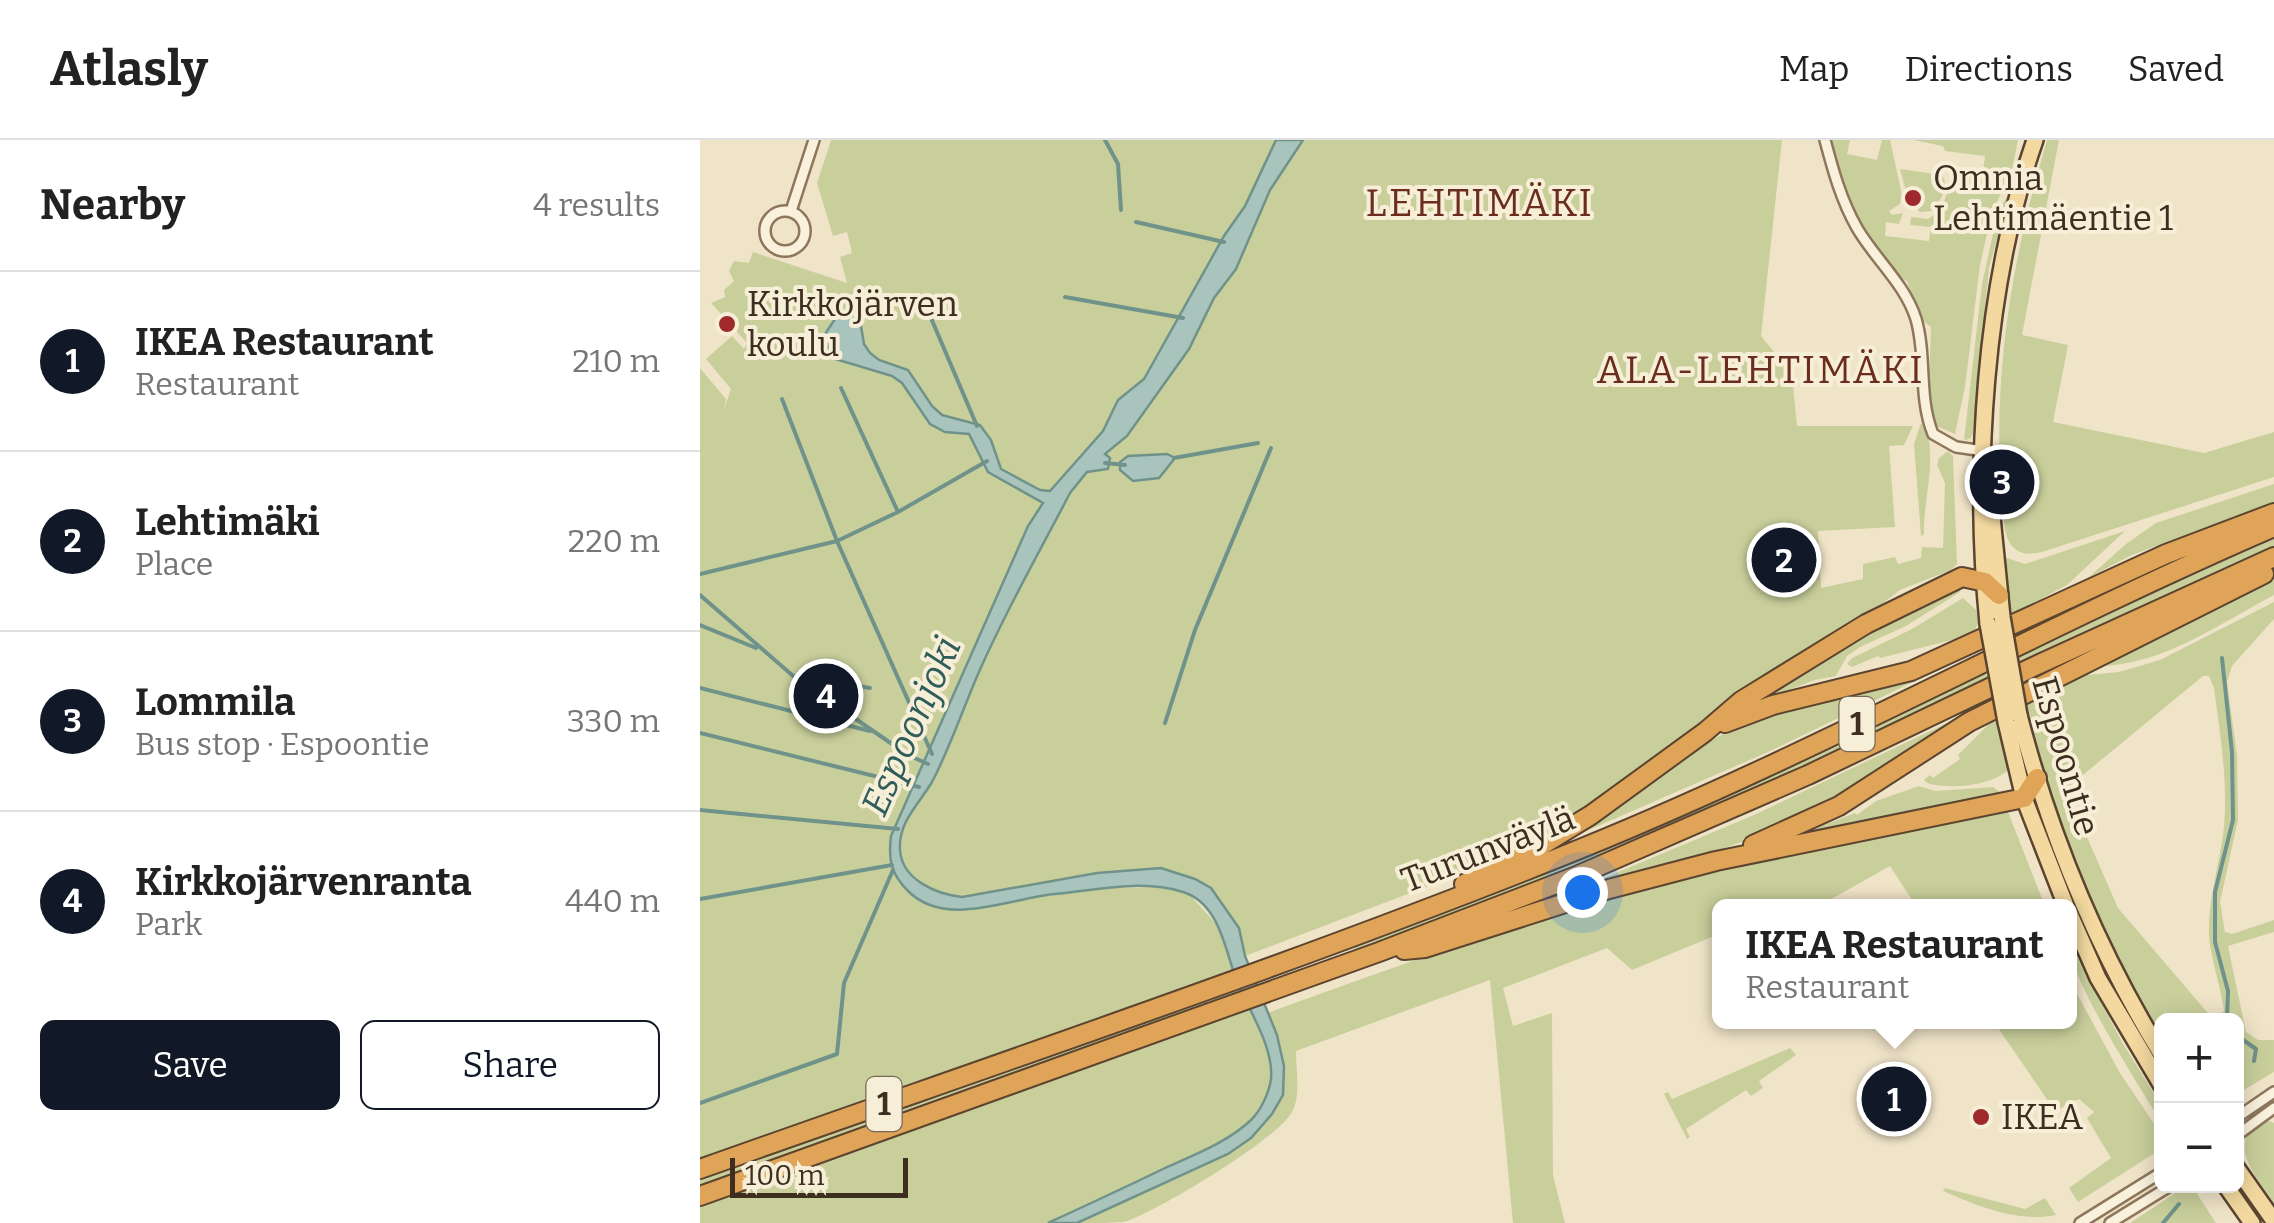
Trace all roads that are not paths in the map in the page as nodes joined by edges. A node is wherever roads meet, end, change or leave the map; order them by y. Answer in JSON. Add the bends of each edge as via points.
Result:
{"nodes":[{"id":1,"x":814,"y":140,"type":"edge"},
{"id":2,"x":1825,"y":140,"type":"edge"},
{"id":3,"x":2033,"y":145,"type":"edge"},
{"id":4,"x":791,"y":211,"type":"junction"},
{"id":5,"x":1984,"y":451,"type":"junction"},
{"id":6,"x":2274,"y":512,"type":"edge"},
{"id":7,"x":2274,"y":528,"type":"edge"},
{"id":8,"x":2274,"y":558,"type":"edge"},
{"id":9,"x":2274,"y":570,"type":"edge"},
{"id":10,"x":1992,"y":589,"type":"junction"},
{"id":11,"x":2013,"y":718,"type":"junction"},
{"id":12,"x":1704,"y":732,"type":"junction"},
{"id":13,"x":2037,"y":778,"type":"junction"},
{"id":14,"x":2024,"y":798,"type":"junction"},
{"id":15,"x":1716,"y":861,"type":"junction"},
{"id":16,"x":2064,"y":899,"type":"edge"},
{"id":17,"x":1432,"y":906,"type":"junction"},
{"id":18,"x":2077,"y":930,"type":"edge"},
{"id":19,"x":1378,"y":952,"type":"junction"},
{"id":20,"x":2154,"y":1041,"type":"edge"},
{"id":21,"x":2154,"y":1072,"type":"edge"},
{"id":22,"x":2274,"y":1092,"type":"edge"},
{"id":23,"x":2274,"y":1108,"type":"edge"},
{"id":24,"x":2244,"y":1113,"type":"edge"},
{"id":25,"x":2244,"y":1130,"type":"edge"},
{"id":26,"x":700,"y":1169,"type":"edge"},
{"id":27,"x":2154,"y":1177,"type":"edge"},
{"id":28,"x":2244,"y":1178,"type":"edge"},
{"id":29,"x":2159,"y":1193,"type":"edge"},
{"id":30,"x":2231,"y":1193,"type":"edge"},
{"id":31,"x":700,"y":1196,"type":"edge"},
{"id":32,"x":2274,"y":1221,"type":"edge"},
{"id":33,"x":2080,"y":1223,"type":"edge"},
{"id":34,"x":2110,"y":1223,"type":"edge"},
{"id":35,"x":2252,"y":1223,"type":"edge"}],
"edges":[{"from":1,"to":4,"type":"street"},
{"from":2,"to":5,"type":"street","via":[[1856,227],[1916,319],[1933,434]]},
{"from":3,"to":5,"type":"main road","name":"Espoontie","via":[[1998,298]]},
{"from":4,"to":4,"type":"street","via":[[774,216],[766,230],[780,250],[796,248],[805,234]]},
{"from":5,"to":10,"type":"main road","name":"Espoontie"},
{"from":6,"to":12,"type":"highway","via":[[1911,671],[1760,709]]},
{"from":7,"to":17,"type":"highway","name":"Turunväylä","number":"1","via":[[1730,783]]},
{"from":8,"to":19,"type":"highway","name":"Turunväylä","number":"1","via":[[1726,812]]},
{"from":9,"to":15,"type":"highway","via":[[1969,722],[1839,806]]},
{"from":10,"to":11,"type":"main road","name":"Espoontie","bridge":true},
{"from":10,"to":12,"type":"highway","via":[[1962,577],[1866,624],[1757,690]]},
{"from":11,"to":13,"type":"main road","name":"Espoontie"},
{"from":11,"to":14,"type":"main road","name":"Espoontie"},
{"from":12,"to":17,"type":"highway","via":[[1591,815]]},
{"from":13,"to":14,"type":"highway"},
{"from":13,"to":20,"type":"main road","name":"Espoontie","via":[[2088,919]]},
{"from":14,"to":15,"type":"highway"},
{"from":14,"to":16,"type":"main road","name":"Espoontie"},
{"from":15,"to":19,"type":"highway","via":[[1426,948]]},
{"from":17,"to":26,"type":"highway","name":"Turunväylä","number":"1"},
{"from":18,"to":21,"type":"main road","name":"Espoontie"},
{"from":19,"to":31,"type":"highway","name":"Turunväylä","number":"1"},
{"from":22,"to":24,"type":"street"},
{"from":23,"to":25,"type":"street"},
{"from":27,"to":33,"type":"street"},
{"from":28,"to":32,"type":"main road"},
{"from":29,"to":34,"type":"street"},
{"from":30,"to":35,"type":"main road"}]}
